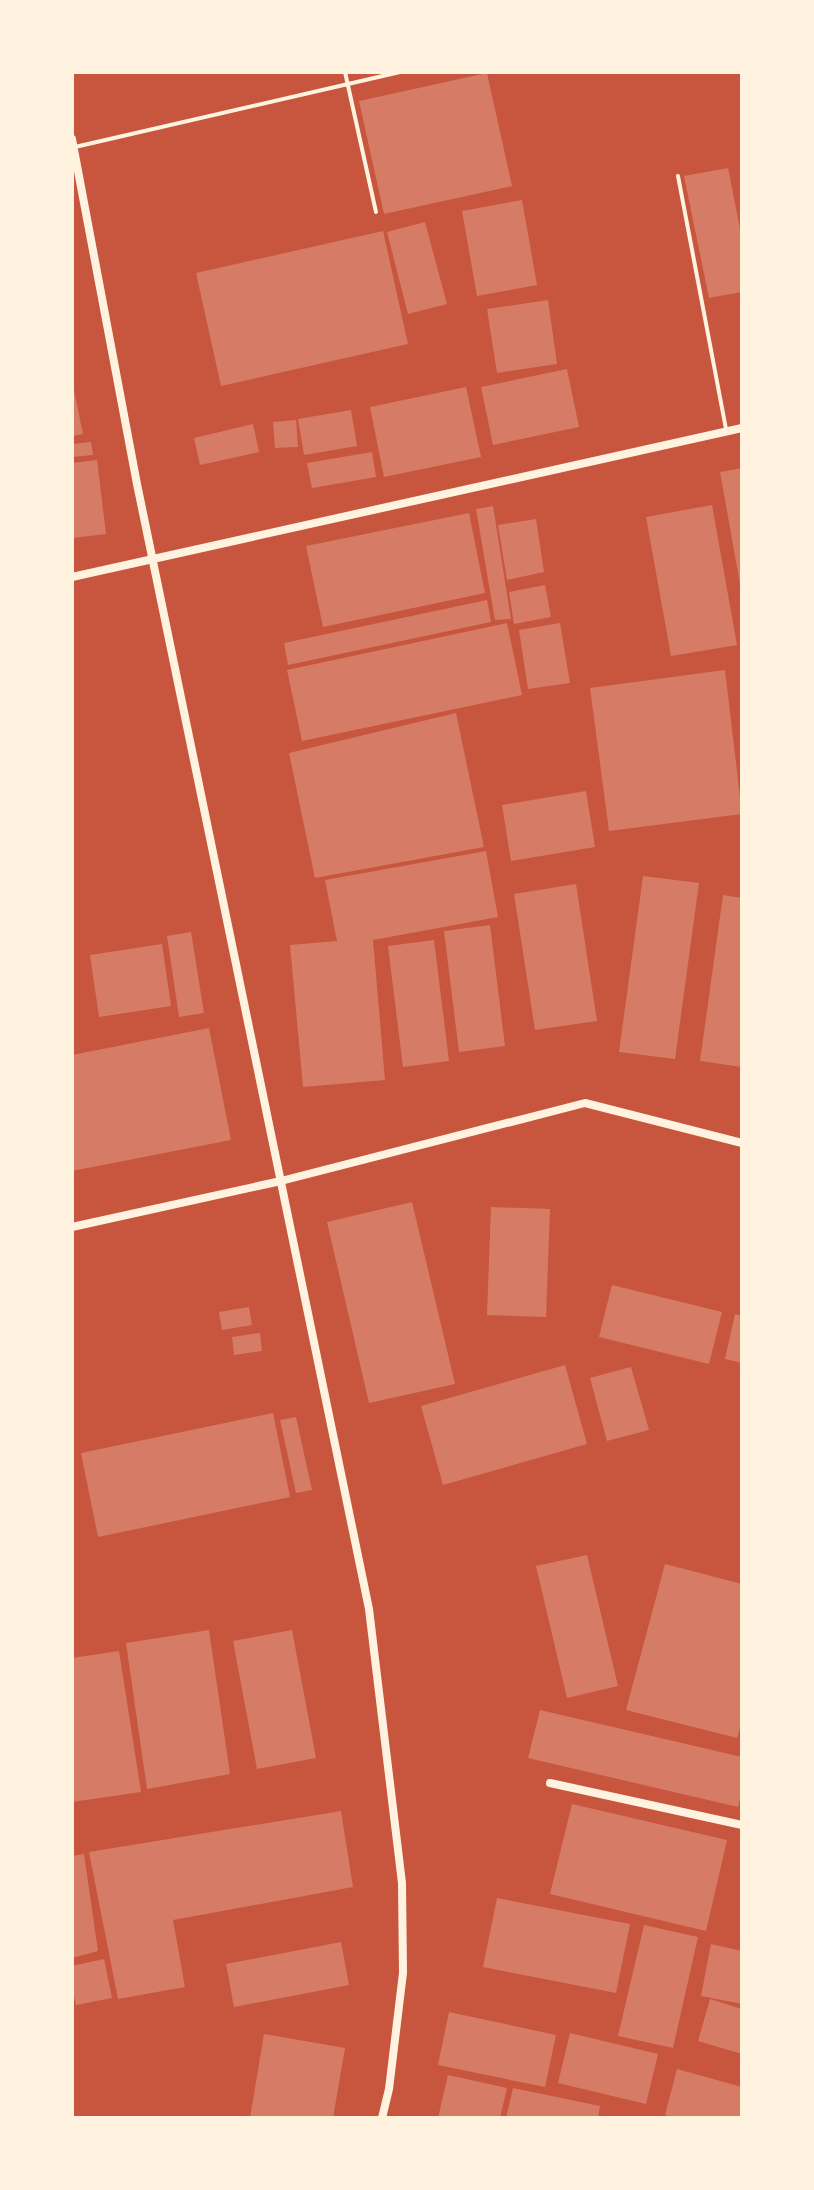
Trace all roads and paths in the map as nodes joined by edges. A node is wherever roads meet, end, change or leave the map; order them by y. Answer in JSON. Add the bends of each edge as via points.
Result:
{"nodes":[{"id":1,"x":345,"y":72,"type":"edge"},
{"id":2,"x":400,"y":72,"type":"edge"},
{"id":3,"x":347,"y":83,"type":"junction"},
{"id":4,"x":73,"y":143,"type":"edge"},
{"id":5,"x":678,"y":176,"type":"dead end"},
{"id":6,"x":376,"y":212,"type":"dead end"},
{"id":7,"x":742,"y":428,"type":"edge"},
{"id":8,"x":726,"y":431,"type":"junction"},
{"id":9,"x":153,"y":560,"type":"junction"},
{"id":10,"x":72,"y":577,"type":"edge"},
{"id":11,"x":742,"y":1143,"type":"edge"},
{"id":12,"x":281,"y":1181,"type":"junction"},
{"id":13,"x":72,"y":1227,"type":"edge"},
{"id":14,"x":550,"y":1783,"type":"dead end"},
{"id":15,"x":742,"y":1825,"type":"edge"},
{"id":16,"x":382,"y":2118,"type":"edge"}],
"edges":[{"from":1,"to":3,"type":"lane"},
{"from":2,"to":3,"type":"lane"},
{"from":3,"to":4,"type":"lane"},
{"from":3,"to":6,"type":"lane"},
{"from":4,"to":9,"type":"street"},
{"from":5,"to":8,"type":"lane"},
{"from":7,"to":8,"type":"street"},
{"from":8,"to":9,"type":"street"},
{"from":9,"to":10,"type":"street"},
{"from":9,"to":12,"type":"street"},
{"from":11,"to":12,"type":"street","via":[[585,1103]]},
{"from":12,"to":13,"type":"street"},
{"from":12,"to":16,"type":"street","via":[[369,1609],[402,1883],[403,1973]]},
{"from":14,"to":15,"type":"street"}]}
